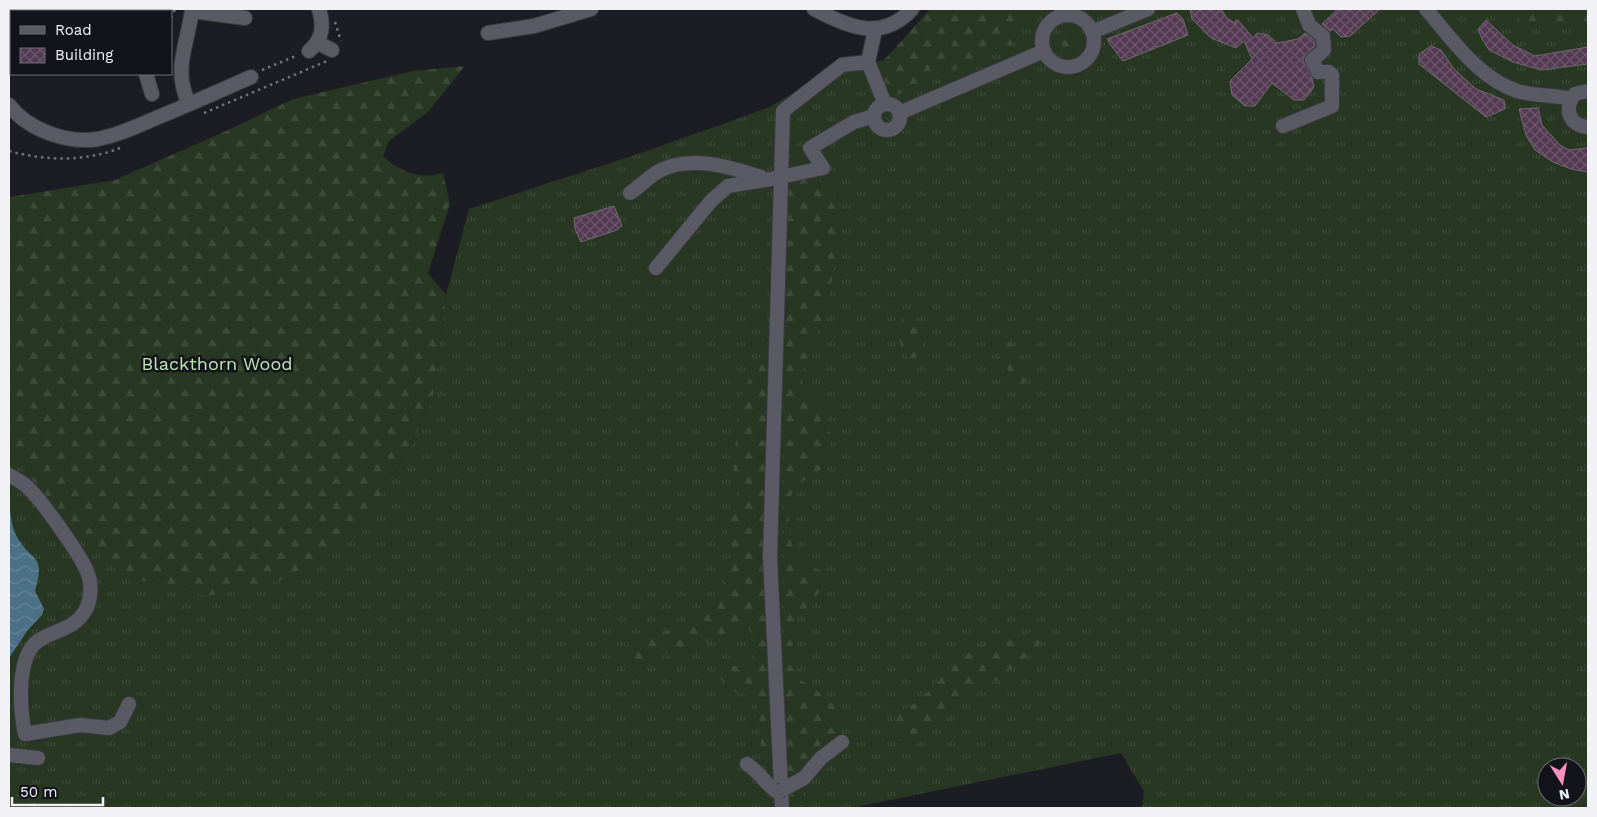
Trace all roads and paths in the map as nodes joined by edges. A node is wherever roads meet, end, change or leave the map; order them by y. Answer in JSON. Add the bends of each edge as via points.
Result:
{"nodes":[{"id":1,"x":319,"y":9,"type":"edge"},
{"id":2,"x":591,"y":9,"type":"edge"},
{"id":3,"x":814,"y":9,"type":"edge"},
{"id":4,"x":912,"y":9,"type":"edge"},
{"id":5,"x":1148,"y":9,"type":"edge"},
{"id":6,"x":1303,"y":9,"type":"edge"},
{"id":7,"x":1426,"y":9,"type":"edge"},
{"id":8,"x":192,"y":10,"type":"edge"},
{"id":9,"x":245,"y":18,"type":"dead end"},
{"id":10,"x":875,"y":30,"type":"junction"},
{"id":11,"x":1092,"y":32,"type":"junction"},
{"id":12,"x":488,"y":33,"type":"dead end"},
{"id":13,"x":314,"y":47,"type":"junction"},
{"id":14,"x":332,"y":50,"type":"dead end"},
{"id":15,"x":1044,"y":51,"type":"junction"},
{"id":16,"x":177,"y":56,"type":"edge"},
{"id":17,"x":868,"y":62,"type":"junction"},
{"id":18,"x":146,"y":75,"type":"edge"},
{"id":19,"x":251,"y":77,"type":"joint"},
{"id":20,"x":1588,"y":91,"type":"edge"},
{"id":21,"x":152,"y":94,"type":"dead end"},
{"id":22,"x":1571,"y":99,"type":"junction"},
{"id":23,"x":189,"y":104,"type":"junction"},
{"id":24,"x":885,"y":104,"type":"junction"},
{"id":25,"x":9,"y":105,"type":"edge"},
{"id":26,"x":899,"y":113,"type":"junction"},
{"id":27,"x":874,"y":116,"type":"junction"},
{"id":28,"x":1283,"y":126,"type":"dead end"},
{"id":29,"x":1588,"y":127,"type":"edge"},
{"id":30,"x":777,"y":178,"type":"junction"},
{"id":31,"x":630,"y":193,"type":"dead end"},
{"id":32,"x":656,"y":268,"type":"dead end"},
{"id":33,"x":9,"y":475,"type":"edge"},
{"id":34,"x":129,"y":704,"type":"dead end"},
{"id":35,"x":25,"y":734,"type":"junction"},
{"id":36,"x":842,"y":742,"type":"dead end"},
{"id":37,"x":11,"y":755,"type":"edge"},
{"id":38,"x":38,"y":758,"type":"dead end"},
{"id":39,"x":747,"y":764,"type":"dead end"},
{"id":40,"x":782,"y":808,"type":"edge"}],
"edges":[{"from":1,"to":13,"type":"street","via":[[323,31]]},
{"from":2,"to":12,"type":"street","via":[[534,26]]},
{"from":3,"to":10,"type":"street","via":[[848,26]]},
{"from":4,"to":10,"type":"street","via":[[901,20]]},
{"from":5,"to":11,"type":"street"},
{"from":6,"to":28,"type":"street","via":[[1309,25],[1323,36],[1324,50],[1312,60],[1318,72],[1332,75],[1332,106]]},
{"from":7,"to":22,"type":"street","via":[[1488,76],[1519,91]]},
{"from":8,"to":9,"type":"street"},
{"from":8,"to":16,"type":"street"},
{"from":10,"to":17,"type":"street"},
{"from":11,"to":15,"type":"street","via":[[1094,39],[1090,55],[1078,65],[1070,67],[1054,63]]},
{"from":11,"to":15,"type":"street","via":[[1088,24],[1075,16],[1059,17],[1046,27]]},
{"from":13,"to":14,"type":"street"},
{"from":13,"to":19,"type":"path","via":[[266,67]]},
{"from":15,"to":26,"type":"street"},
{"from":16,"to":23,"type":"street","via":[[182,88]]},
{"from":17,"to":24,"type":"street"},
{"from":17,"to":40,"type":"street","via":[[842,65],[783,112],[770,557]]},
{"from":18,"to":21,"type":"street"},
{"from":19,"to":23,"type":"street"},
{"from":20,"to":22,"type":"street","via":[[1581,91]]},
{"from":22,"to":29,"type":"street","via":[[1569,116],[1577,124]]},
{"from":23,"to":25,"type":"street","via":[[113,135],[82,140],[50,134],[22,118]]},
{"from":24,"to":26,"type":"street","via":[[894,106]]},
{"from":24,"to":27,"type":"street","via":[[877,108]]},
{"from":26,"to":27,"type":"street","via":[[898,122],[888,130],[876,125]]},
{"from":27,"to":30,"type":"street","via":[[854,122],[810,148],[823,168]]},
{"from":30,"to":31,"type":"street","via":[[710,163],[690,163],[664,169],[648,177]]},
{"from":30,"to":32,"type":"street","via":[[728,186],[711,201]]},
{"from":33,"to":35,"type":"street","via":[[40,500],[85,566],[90,584],[88,602],[79,620],[36,642],[22,664]]},
{"from":34,"to":35,"type":"street","via":[[115,726],[103,729],[80,725]]},
{"from":35,"to":37,"type":"street","via":[[22,746]]},
{"from":36,"to":39,"type":"street","via":[[821,758],[804,778],[777,792]]},
{"from":37,"to":38,"type":"street"}]}
